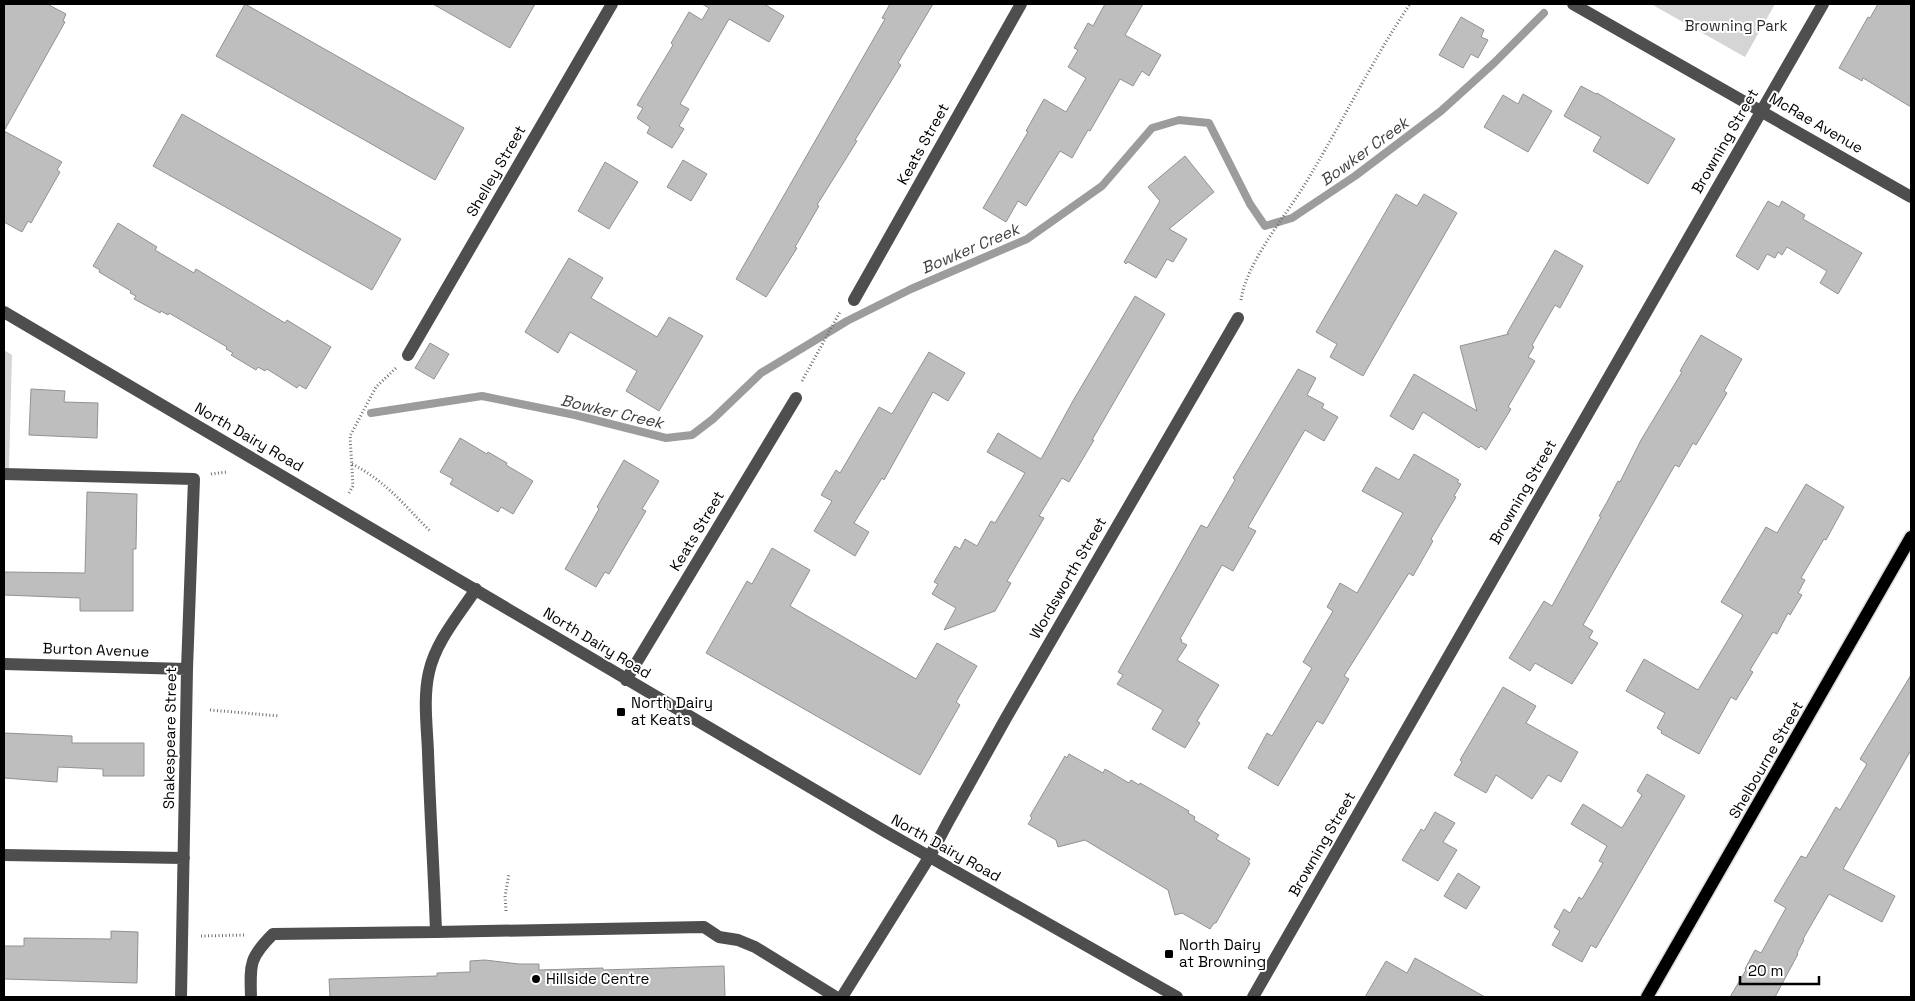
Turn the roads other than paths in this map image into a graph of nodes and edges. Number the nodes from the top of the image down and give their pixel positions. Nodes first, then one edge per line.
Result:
1 (612, 4) edge
2 (1021, 4) edge
3 (1573, 4) edge
4 (1823, 4) edge
5 (1761, 110) junction
6 (1911, 197) edge
7 (854, 300) dead end
8 (4, 312) edge
9 (1238, 318) road end
10 (408, 355) road end
11 (796, 398) dead end
12 (4, 474) edge
13 (1911, 537) edge
14 (476, 589) junction
15 (4, 664) edge
16 (187, 669) junction
17 (626, 680) junction
18 (4, 855) edge
19 (930, 856) junction
20 (184, 858) junction
21 (436, 932) junction
22 (181, 997) edge
23 (251, 997) edge
24 (836, 997) edge
25 (842, 997) edge
26 (1176, 997) edge
27 (1253, 997) edge
28 (1647, 997) edge

1 - 10 street, Shelley Street
2 - 7 street, Keats Street
3 - 5 street, McRae Avenue
4 - 5 street, Browning Street
5 - 6 street, McRae Avenue
5 - 27 street, Browning Street
8 - 14 street, North Dairy Road
9 - 19 street, Wordsworth Street
11 - 17 street, Keats Street
12 - 16 street, Shakespeare Street
13 - 28 main road, Shelbourne Street
14 - 17 street, North Dairy Road
14 - 21 street
15 - 16 street, Burton Avenue
16 - 20 street, Shakespeare Street
17 - 19 street, North Dairy Road
18 - 20 street
19 - 25 street, Wordsworth Street
19 - 26 street, North Dairy Road
20 - 22 street, Shakespeare Street
21 - 23 street
21 - 24 street

